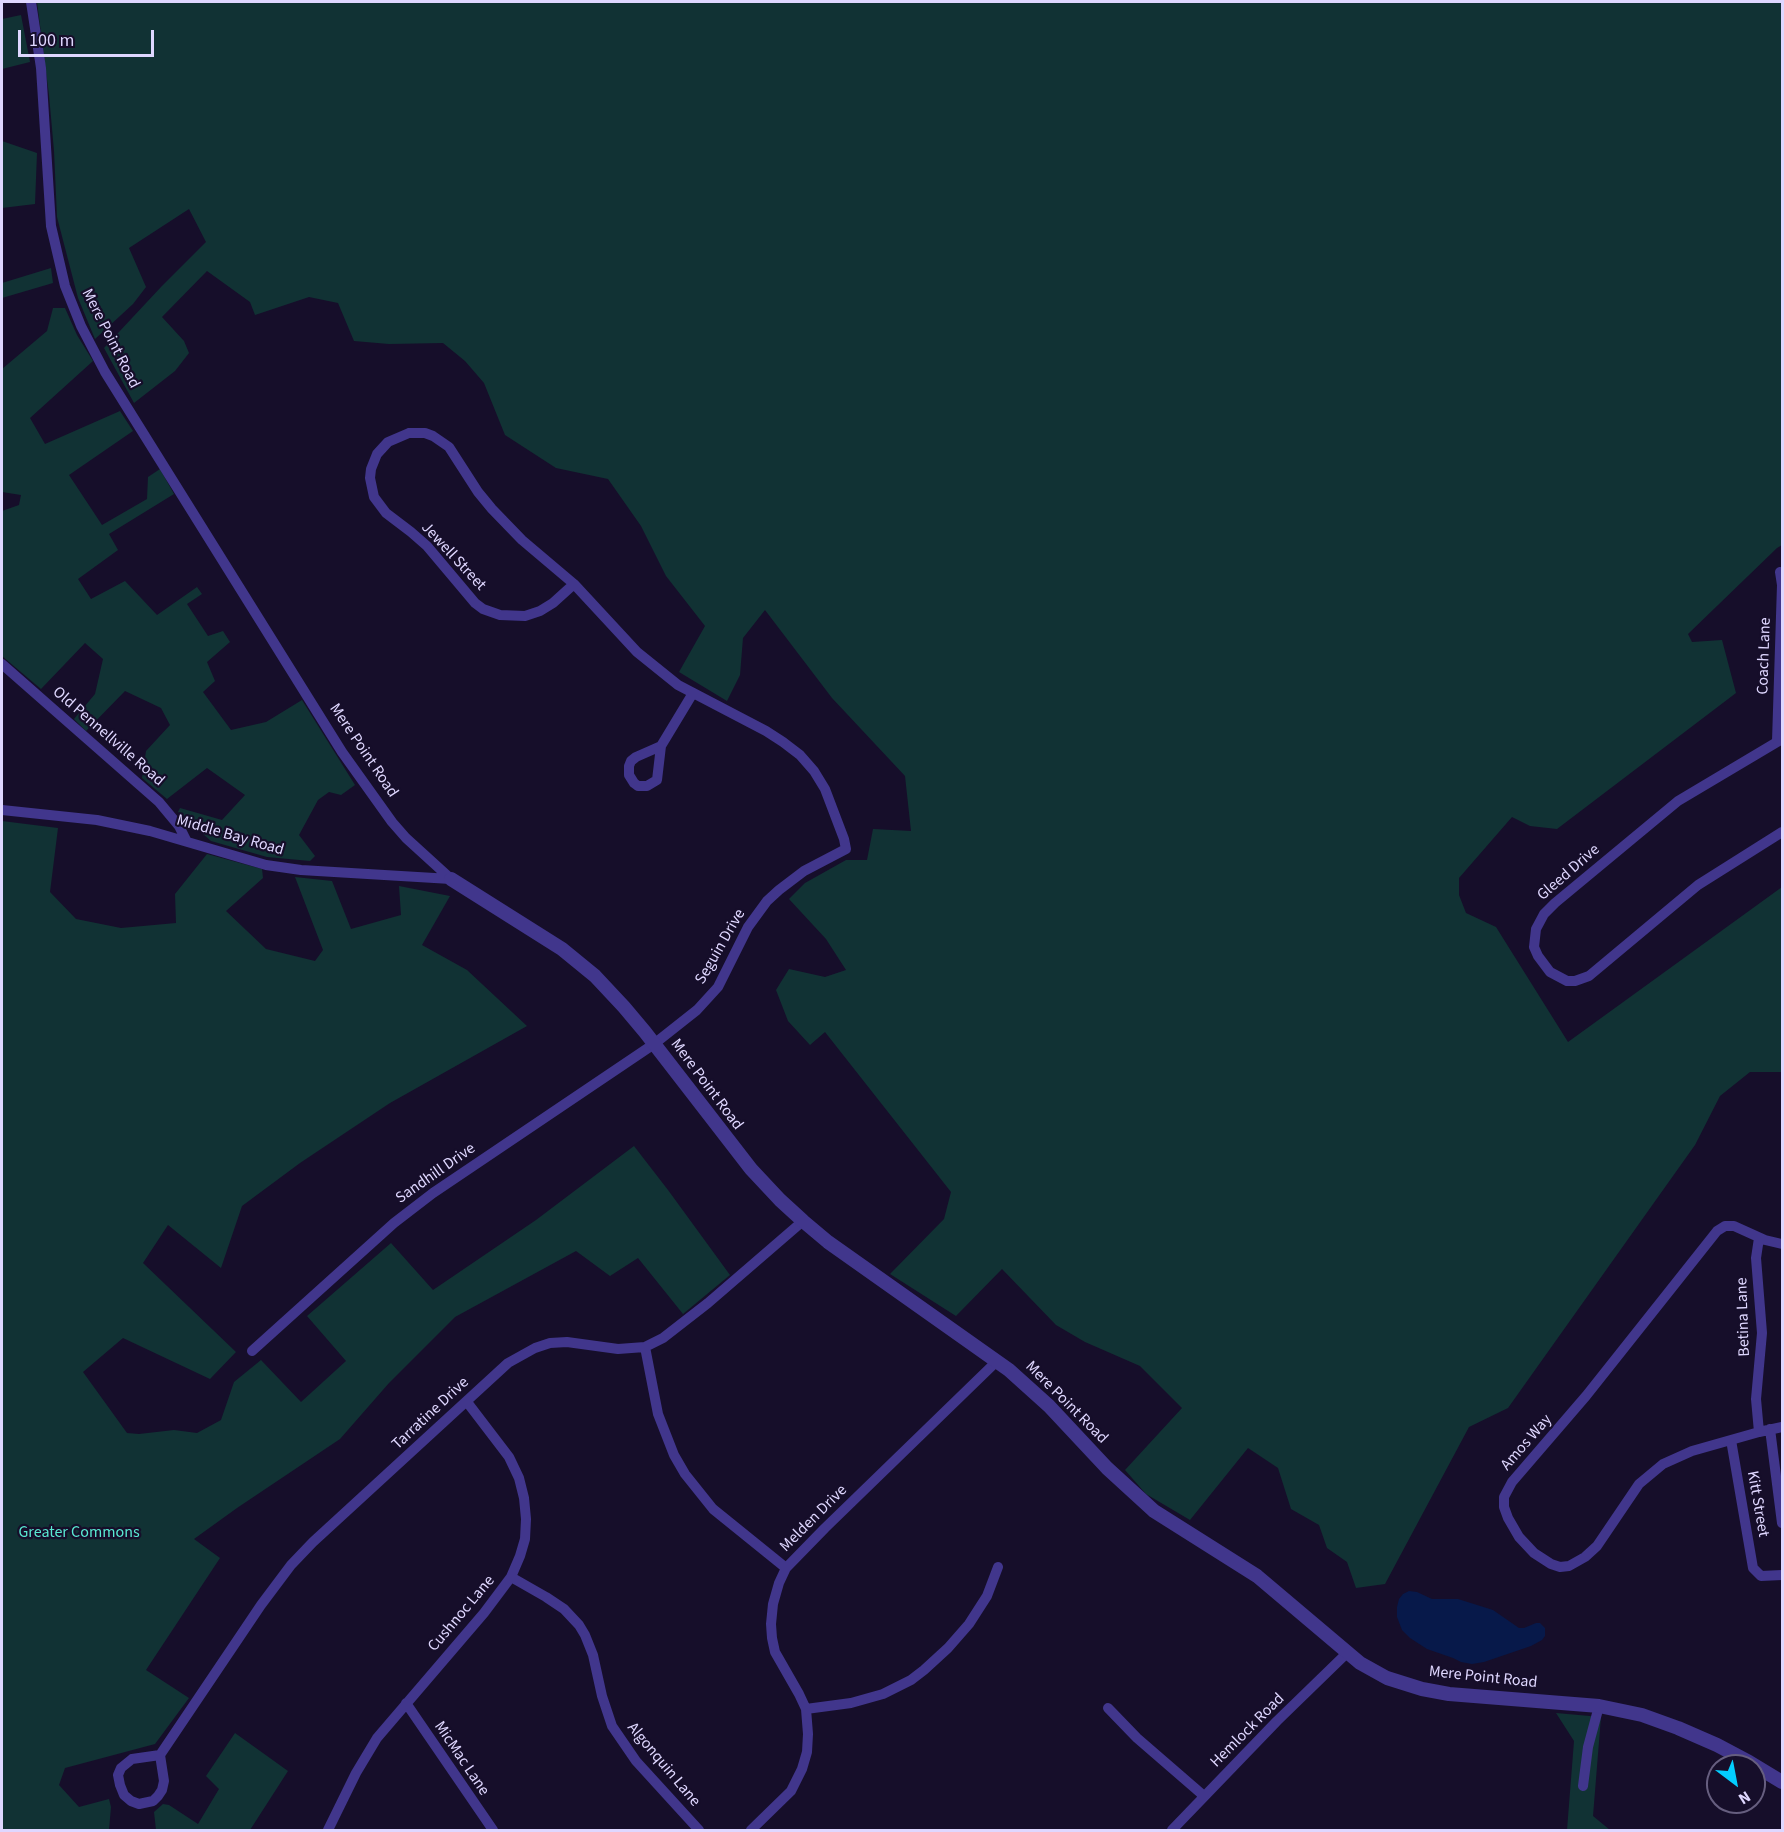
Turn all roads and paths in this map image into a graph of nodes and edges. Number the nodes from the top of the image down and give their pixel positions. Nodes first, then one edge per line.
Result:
1 (31, 2) edge
2 (1780, 572) dead end
3 (574, 584) junction
4 (2, 664) edge
5 (693, 693) junction
6 (1780, 740) edge
7 (661, 746) dead end
8 (2, 810) edge
9 (1782, 832) edge
10 (186, 840) junction
11 (846, 849) joint
12 (451, 879) junction
13 (654, 1044) junction
14 (803, 1221) junction
15 (1759, 1238) junction
16 (1782, 1244) edge
17 (645, 1347) junction
18 (252, 1351) dead end
19 (996, 1362) junction
20 (467, 1402) junction
21 (1782, 1427) edge
22 (1764, 1430) junction
23 (1731, 1440) junction
24 (1782, 1523) edge
25 (998, 1567) dead end
26 (786, 1568) junction
27 (1782, 1575) edge
28 (511, 1577) junction
29 (1347, 1653) junction
30 (406, 1703) junction
31 (1599, 1706) junction
32 (1108, 1708) dead end
33 (806, 1709) junction
34 (160, 1755) junction
35 (1782, 1782) edge
36 (1583, 1786) dead end
37 (1204, 1796) junction
38 (328, 1830) edge
39 (493, 1830) edge
40 (699, 1830) edge
41 (751, 1830) edge
42 (1172, 1830) edge

1 - 12 street, Mere Point Road
2 - 6 street, Coach Lane
3 - 3 street, Jewell Street
3 - 5 street, Jewell Street
4 - 10 street, Old Pennellville Road
5 - 7 street
5 - 11 street, Jewell Street
6 - 9 street, Gleed Drive
8 - 10 street, Middle Bay Road
10 - 12 street, Middle Bay Road
11 - 13 street, Seguin Drive
12 - 13 street, Mere Point Road
13 - 14 street, Mere Point Road
13 - 18 street, Sandhill Drive
14 - 17 street, Tarratine Drive
14 - 19 street, Mere Point Road
15 - 16 street, Amos Way
15 - 22 street, Betina Lane
15 - 23 street, Amos Way
17 - 20 street, Tarratine Drive
17 - 26 street
19 - 26 street, Melden Drive
19 - 29 street, Mere Point Road
20 - 28 street, Cushnoc Lane
20 - 34 street, Tarratine Drive
21 - 22 street, Amos Way
22 - 23 street, Amos Way
22 - 24 street, Betina Lane
23 - 27 street, Kitt Street
25 - 33 street
26 - 33 street, Melden Drive
28 - 30 street, Cushnoc Lane
28 - 40 street, Algonquin Lane
29 - 31 street, Mere Point Road
29 - 37 street, Hemlock Road
30 - 38 street, Cushnoc Lane
30 - 39 street, MicMac Lane
31 - 35 street, Mere Point Road
31 - 36 street
32 - 37 street
33 - 41 street, Melden Drive
34 - 34 street
37 - 42 street, Hemlock Road

